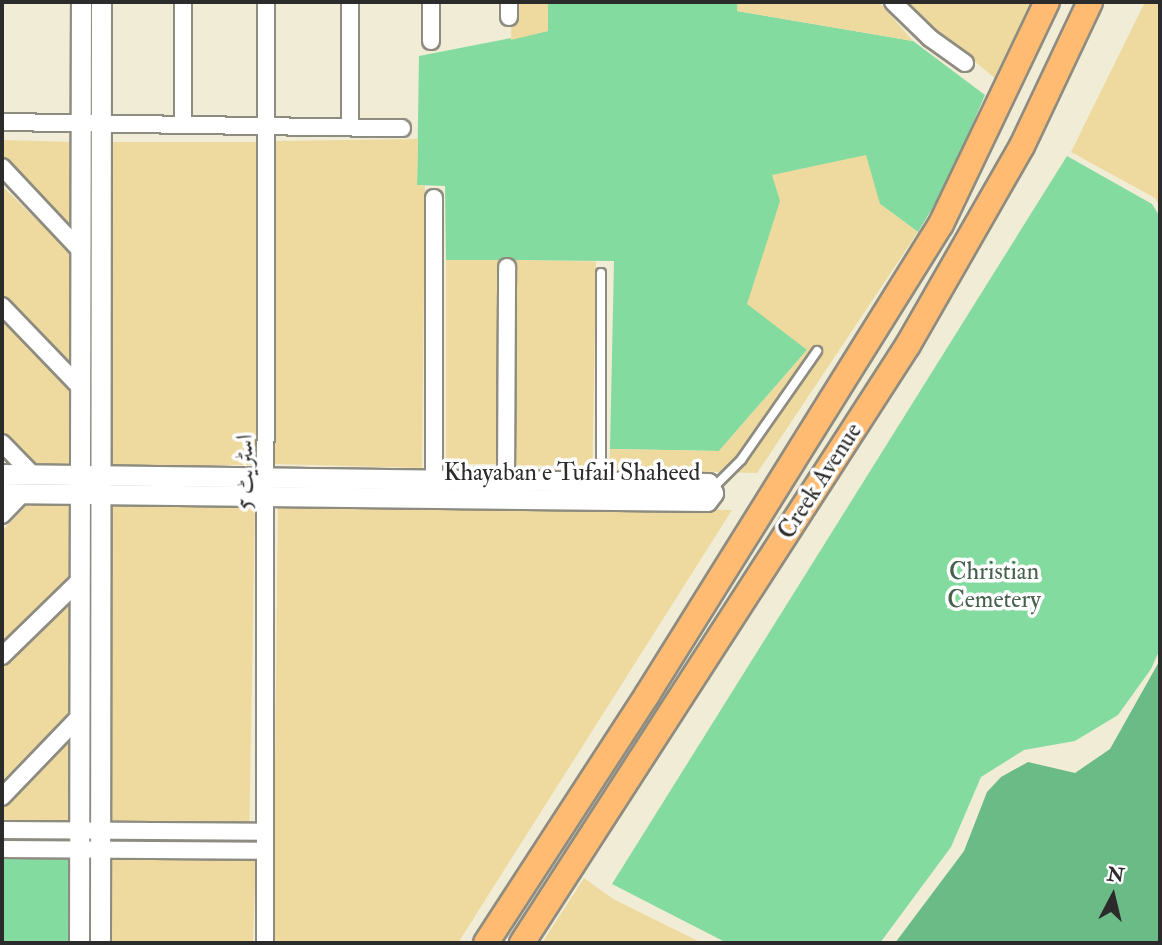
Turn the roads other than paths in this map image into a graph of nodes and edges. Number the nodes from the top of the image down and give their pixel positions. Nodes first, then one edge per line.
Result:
1 (81, 2) edge
2 (101, 2) edge
3 (183, 2) edge
4 (267, 2) edge
5 (350, 2) edge
6 (431, 2) edge
7 (893, 2) edge
8 (1047, 2) edge
9 (1090, 2) edge
10 (431, 41) dead end
11 (965, 63) dead end
12 (2, 122) edge
13 (90, 123) junction
14 (183, 125) junction
15 (267, 126) junction
16 (350, 127) junction
17 (402, 128) dead end
18 (2, 167) edge
19 (434, 198) dead end
20 (80, 250) junction
21 (507, 267) dead end
22 (601, 273) dead end
23 (2, 306) edge
24 (817, 351) dead end
25 (80, 387) junction
26 (2, 443) edge
27 (2, 474) edge
28 (32, 474) junction
29 (434, 477) junction
30 (506, 480) junction
31 (601, 480) junction
32 (91, 483) junction
33 (268, 485) junction
34 (712, 488) junction
35 (2, 493) edge
36 (23, 493) junction
37 (2, 514) edge
38 (81, 579) junction
39 (2, 656) edge
40 (80, 716) junction
41 (2, 797) edge
42 (2, 830) edge
43 (265, 832) junction
44 (80, 840) junction
45 (100, 840) junction
46 (2, 849) edge
47 (264, 851) junction
48 (79, 943) edge
49 (100, 943) edge
50 (265, 943) edge
51 (486, 943) edge
52 (522, 943) edge

1 - 13 street
2 - 13 street
3 - 14 street
4 - 15 street, اسٹریٹ 5
5 - 16 street
6 - 10 street
7 - 11 street
8 - 51 main road, Creek Avenue
9 - 52 main road, Creek Avenue
12 - 13 street
13 - 14 street
13 - 20 street
13 - 32 street
14 - 15 street
15 - 16 street
15 - 33 street, اسٹریٹ 5
16 - 17 street
18 - 20 street
19 - 29 street
20 - 25 street
21 - 30 street
22 - 31 lane
23 - 25 street
24 - 34 lane
25 - 32 street
26 - 28 street
27 - 28 street, Khayaban e Tufail Shaheed
28 - 32 street, Khayaban e Tufail Shaheed
29 - 30 street, Khayaban e Tufail Shaheed
29 - 33 street, Khayaban e Tufail Shaheed
30 - 31 street, Khayaban e Tufail Shaheed
31 - 34 street, Khayaban e Tufail Shaheed
32 - 33 street, Khayaban e Tufail Shaheed
32 - 36 street, Khayaban e Tufail Shaheed
32 - 38 street
32 - 45 street
33 - 34 street, Khayaban e Tufail Shaheed
33 - 43 street, اسٹریٹ 5
35 - 36 street, Khayaban e Tufail Shaheed
36 - 37 street
38 - 39 street
38 - 40 street
40 - 41 street
40 - 44 street
42 - 44 street
43 - 45 street
43 - 47 street, اسٹریٹ 5
44 - 45 street
44 - 46 street
44 - 48 street
45 - 47 street
45 - 49 street
47 - 50 street, اسٹریٹ 5

